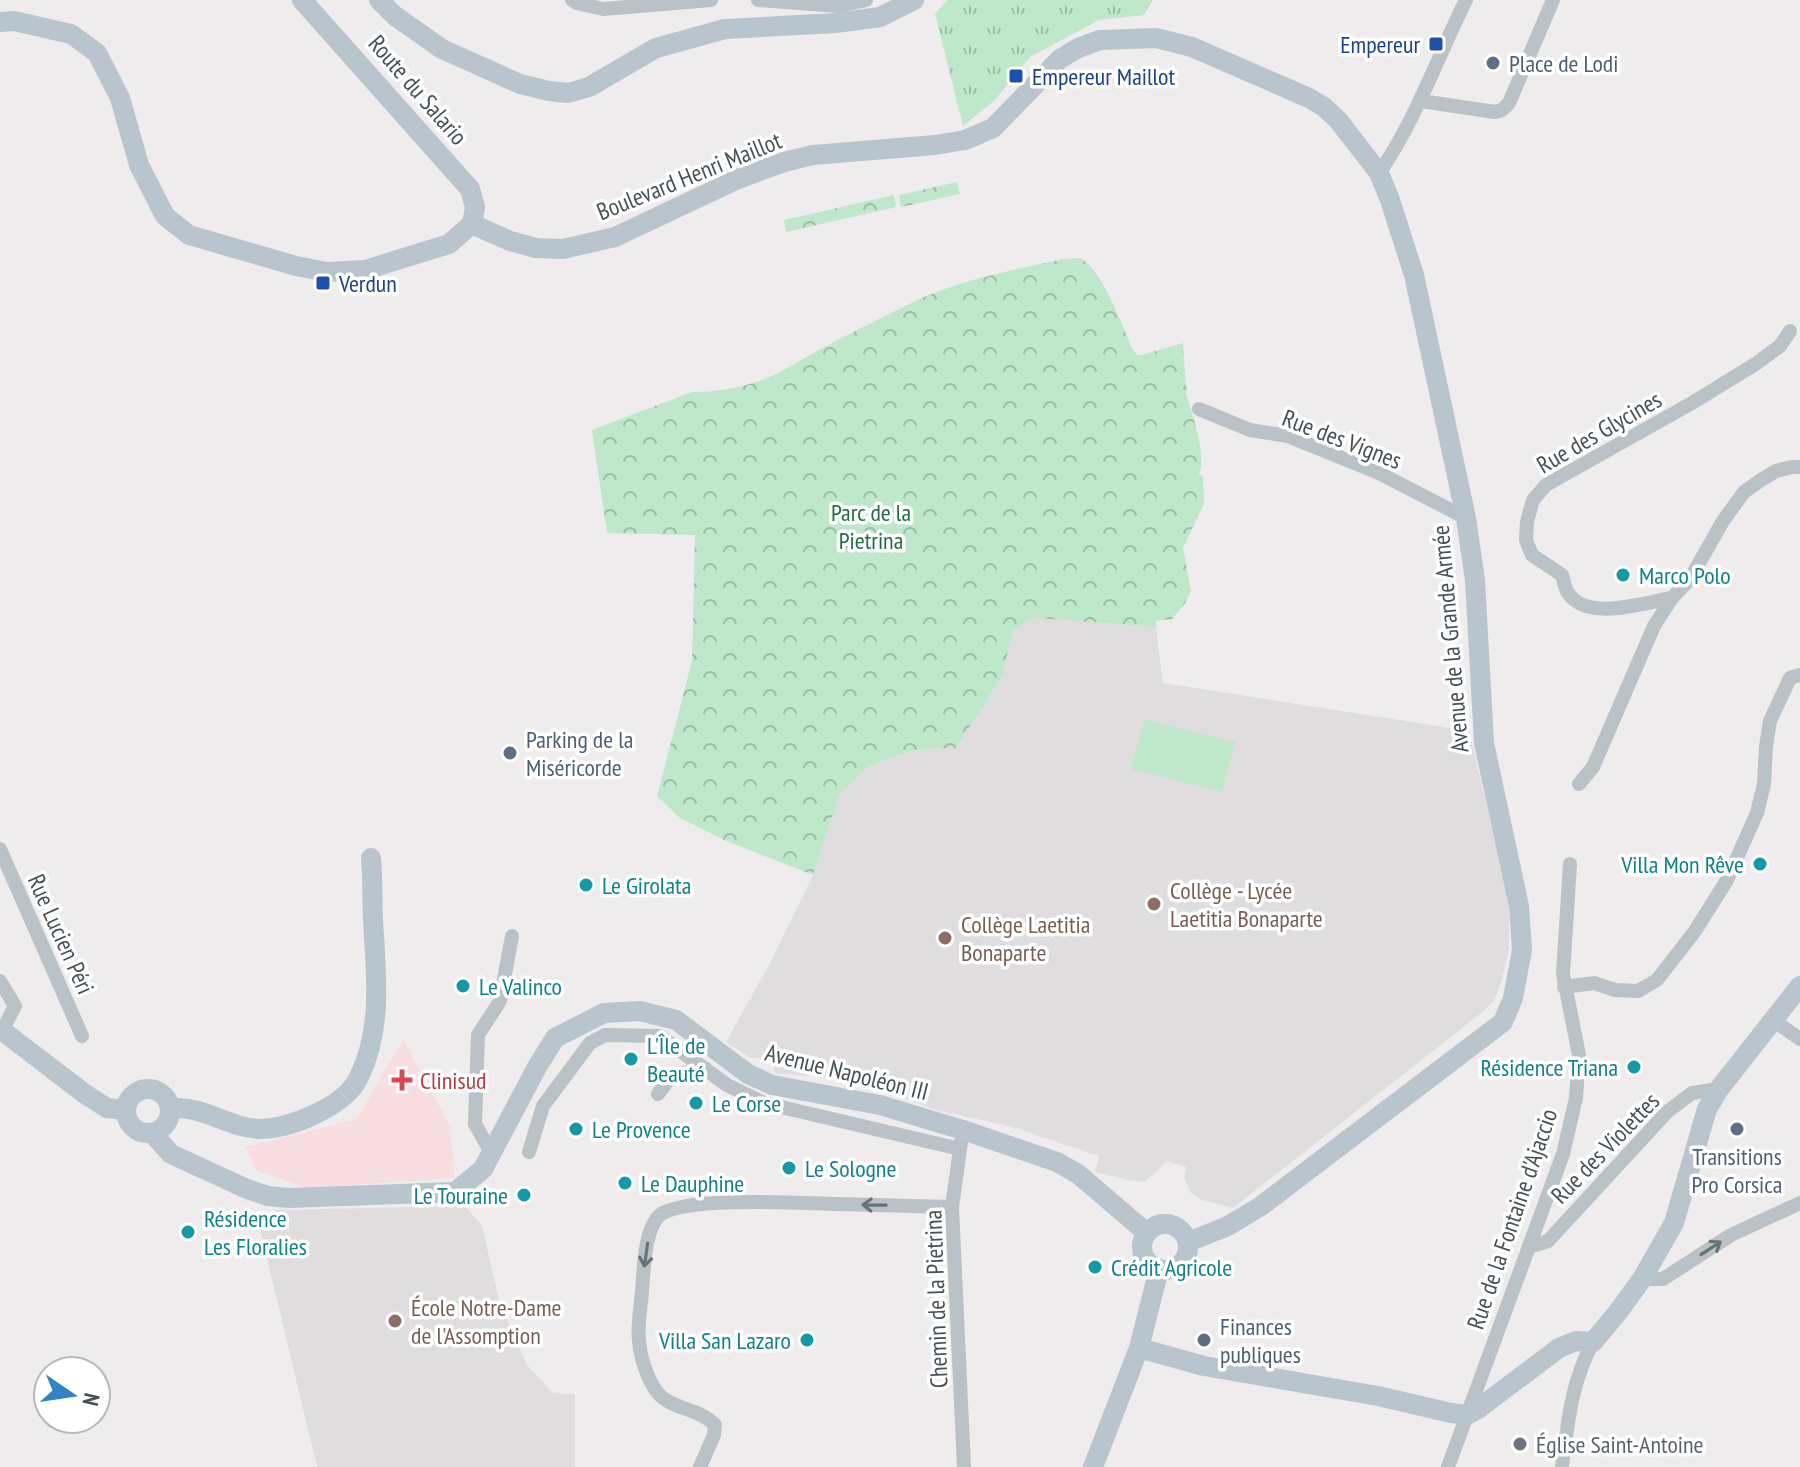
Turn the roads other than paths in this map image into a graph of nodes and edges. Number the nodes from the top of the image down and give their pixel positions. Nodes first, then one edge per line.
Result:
1 (302, 0) edge
2 (379, 0) edge
3 (572, 0) edge
4 (711, 0) edge
5 (758, 0) edge
6 (866, 0) edge
7 (914, 0) edge
8 (1466, 0) edge
9 (1551, 1) edge
10 (0, 22) edge
11 (1122, 38) joint
12 (1421, 101) junction
13 (1379, 173) junction
14 (472, 224) junction
15 (1790, 331) dead end
16 (1199, 409) dead end
17 (1800, 467) edge
18 (1466, 518) junction
19 (1672, 598) junction
20 (1800, 675) edge
21 (1579, 784) dead end
22 (0, 849) edge
23 (371, 858) dead end
24 (1570, 864) dead end
25 (512, 936) dead end
26 (0, 981) edge
27 (1800, 986) edge
28 (1564, 987) junction
29 (1773, 1020) junction
30 (1, 1030) edge
31 (82, 1036) dead end
32 (1800, 1039) edge
33 (706, 1069) junction
34 (1719, 1089) junction
35 (658, 1094) dead end
36 (170, 1109) junction
37 (125, 1110) junction
38 (152, 1133) junction
39 (954, 1137) junction
40 (491, 1152) junction
41 (529, 1152) dead end
42 (1800, 1203) edge
43 (952, 1207) junction
44 (1147, 1233) junction
45 (1188, 1242) junction
46 (1529, 1247) junction
47 (1159, 1269) junction
48 (1642, 1279) junction
49 (1593, 1342) junction
50 (1139, 1348) junction
51 (1467, 1415) junction
52 (700, 1467) edge
53 (964, 1467) edge
54 (1093, 1467) edge
55 (1448, 1467) edge
56 (1562, 1467) edge

1 - 14 main road, Route du Salario
2 - 7 main road, Route du Salario
3 - 4 street
5 - 6 street
8 - 12 street
9 - 12 street
10 - 14 main road
11 - 13 main road, Avenue de la Grande Armée
11 - 14 main road, Boulevard Henri Maillot
12 - 13 street
13 - 18 main road, Avenue de la Grande Armée
15 - 19 street, Rue des Glycines
16 - 18 street, Rue des Vignes
17 - 19 street
18 - 45 main road, Avenue de la Grande Armée
19 - 21 street
20 - 28 street
22 - 31 street, Rue Lucien Péri
23 - 36 main road
24 - 28 street, Rue de la Fontaine d'Ajaccio
25 - 40 street
26 - 30 street
27 - 29 main road
28 - 46 street, Rue de la Fontaine d'Ajaccio
29 - 32 street
29 - 34 main road
30 - 37 main road
33 - 35 street
33 - 39 street
33 - 41 street
34 - 46 street, Rue des Violettes
34 - 48 main road
36 - 37 main road
36 - 38 main road
37 - 38 main road
38 - 40 main road, Avenue Napoléon III
39 - 40 main road, Avenue Napoléon III
39 - 43 street, Chemin de la Pietrina
39 - 44 main road, Avenue Napoléon III
48 -> 42 street
43 -> 52 street
43 - 53 street, Chemin de la Pietrina
44 - 45 main road
44 - 47 main road
45 - 47 main road
46 - 51 street, Rue de la Fontaine d'Ajaccio
47 - 50 main road
48 - 49 main road
49 - 51 main road
49 - 56 street
50 - 51 main road
50 - 54 main road
51 - 55 street, Rue de la Fontaine d'Ajaccio

